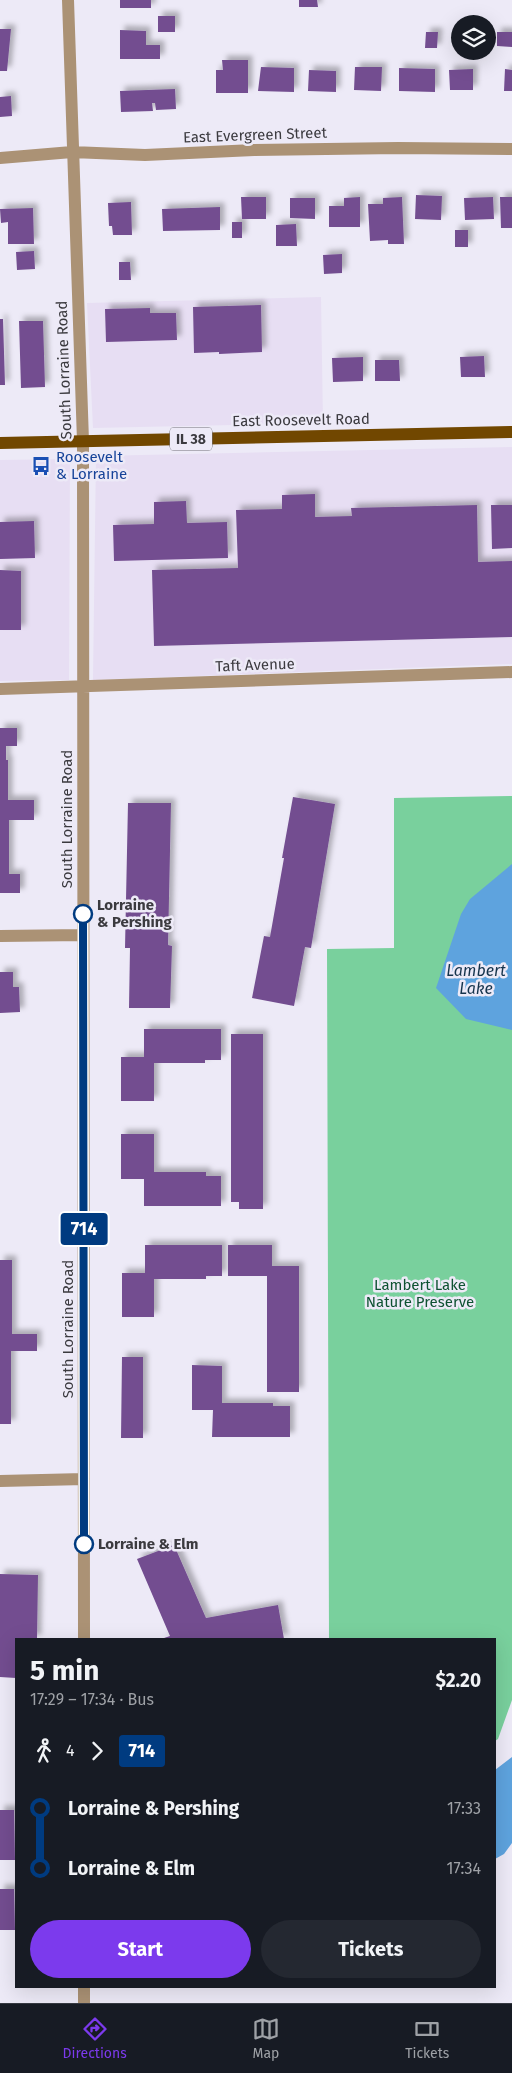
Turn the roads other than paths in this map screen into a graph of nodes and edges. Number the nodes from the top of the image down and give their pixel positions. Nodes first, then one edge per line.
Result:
1 (68, 0) edge
2 (512, 149) edge
3 (72, 152) junction
4 (0, 158) edge
5 (512, 432) edge
6 (83, 441) junction
7 (0, 443) edge
8 (512, 672) edge
9 (84, 686) junction
10 (0, 689) edge
11 (83, 934) junction
12 (0, 936) edge
13 (84, 1479) junction
14 (0, 1481) edge
15 (84, 1638) edge
16 (84, 1988) edge
17 (84, 2003) edge

1 - 3 street, South Lorraine Road
2 - 3 street, East Evergreen Street
3 - 4 street, East Evergreen Street
3 - 6 street, South Lorraine Road
5 - 6 main road, East Roosevelt Road / IL 38
6 - 7 main road, East Roosevelt Road / IL 38
6 - 9 street, South Lorraine Road
8 - 9 street, Taft Avenue
9 - 10 street, Taft Avenue
9 - 11 street, South Lorraine Road
11 - 12 street
11 - 13 street, South Lorraine Road
13 - 14 street
13 - 15 street, South Lorraine Road
16 - 17 street

